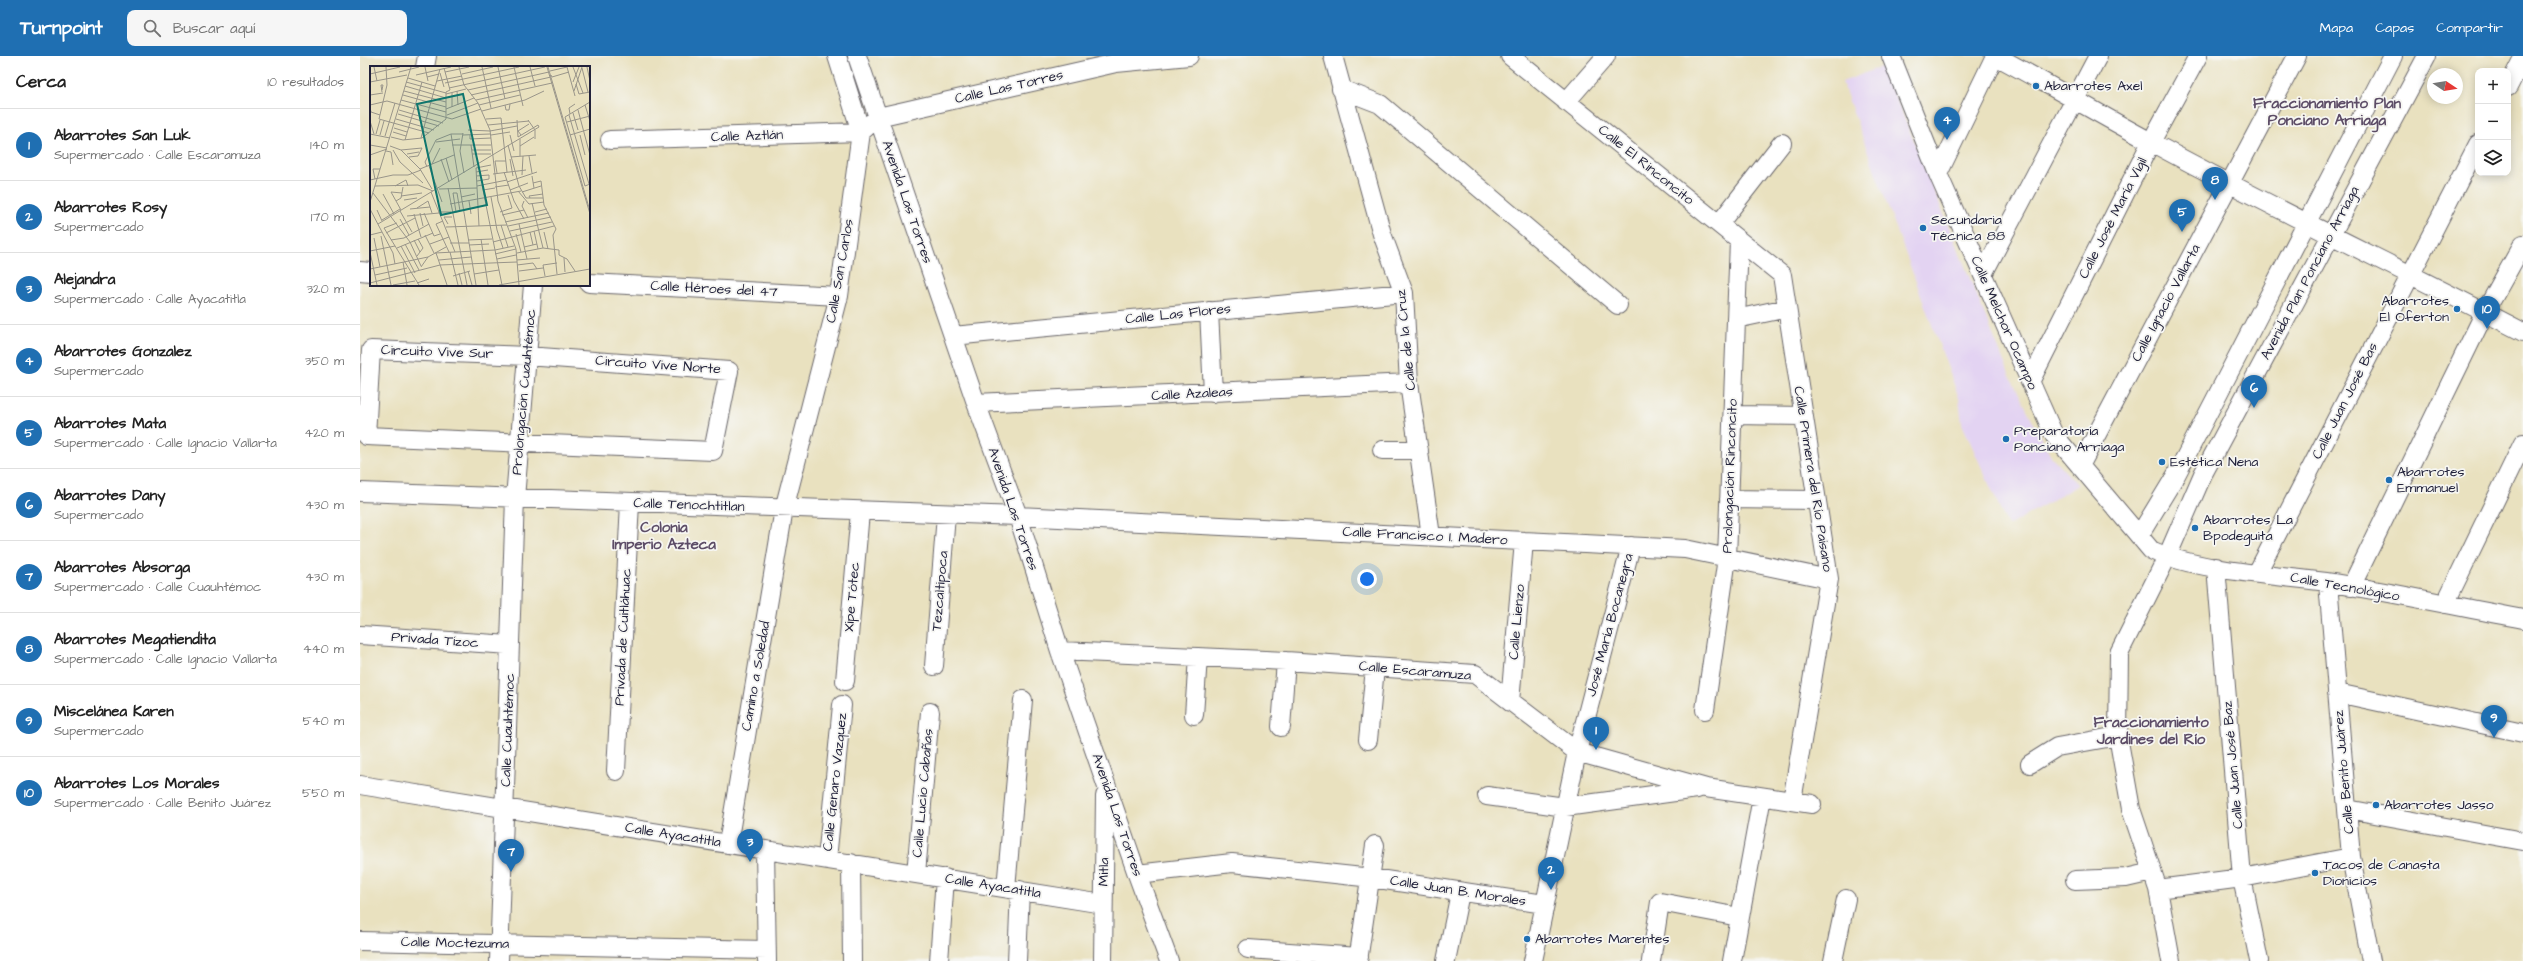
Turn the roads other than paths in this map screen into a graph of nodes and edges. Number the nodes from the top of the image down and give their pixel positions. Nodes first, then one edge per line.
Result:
1 (427, 56) edge
2 (837, 56) edge
3 (857, 56) edge
4 (1189, 56) edge
5 (1333, 56) edge
6 (1510, 56) edge
7 (1606, 56) edge
8 (1891, 56) edge
9 (1996, 56) edge
10 (2098, 56) edge
11 (2198, 56) edge
12 (2297, 56) edge
13 (2393, 56) edge
14 (2427, 56) edge
15 (2523, 58) edge
16 (425, 66) edge
17 (2511, 81) edge
18 (1341, 88) junction
19 (2075, 99) junction
20 (1566, 102) junction
21 (878, 118) junction
22 (861, 132) junction
23 (610, 140) dead end
24 (2151, 142) junction
25 (1782, 143) dead end
26 (2475, 150) edge
27 (1938, 174) junction
28 (2229, 183) junction
29 (2306, 223) junction
30 (1719, 224) junction
31 (2331, 236) junction
32 (1739, 241) junction
33 (2523, 244) edge
34 (360, 271) edge
35 (370, 272) edge
36 (2410, 273) junction
37 (1983, 274) junction
38 (1782, 275) joint
39 (590, 283) edge
40 (533, 286) edge
41 (1404, 293) junction
42 (839, 296) junction
43 (1618, 305) dead end
44 (1787, 308) junction
45 (1209, 311) junction
46 (2486, 312) junction
47 (1736, 318) junction
48 (2523, 332) edge
49 (953, 336) junction
50 (527, 356) junction
51 (2030, 382) junction
52 (1409, 383) junction
53 (1213, 393) junction
54 (976, 403) junction
55 (1732, 415) junction
56 (1803, 416) junction
57 (2523, 443) edge
58 (519, 444) junction
59 (1382, 450) dead end
60 (1419, 450) junction
61 (2080, 466) junction
62 (2203, 474) junction
63 (2176, 475) junction
64 (360, 492) edge
65 (515, 498) junction
66 (1729, 499) junction
67 (1816, 500) junction
68 (630, 503) junction
69 (784, 509) junction
70 (860, 512) junction
71 (946, 516) junction
72 (1018, 516) junction
73 (1431, 536) junction
74 (2139, 536) junction
75 (1524, 541) junction
76 (1631, 546) junction
77 (2167, 557) junction
78 (1727, 558) junction
79 (2216, 567) junction
80 (2257, 573) junction
81 (1829, 579) junction
82 (2328, 582) junction
83 (2351, 587) junction
84 (2445, 604) junction
85 (2523, 619) edge
86 (360, 635) edge
87 (510, 645) junction
88 (1060, 651) junction
89 (1198, 657) junction
90 (1286, 661) junction
91 (934, 666) dead end
92 (1375, 668) junction
93 (845, 681) dead end
94 (2337, 693) junction
95 (1023, 700) dead end
96 (1510, 702) junction
97 (842, 705) dead end
98 (1706, 710) dead end
99 (930, 712) dead end
100 (1194, 715) dead end
101 (1280, 727) dead end
102 (2523, 733) edge
103 (2118, 736) junction
104 (1368, 740) dead end
105 (1577, 752) junction
106 (2030, 764) dead end
107 (616, 771) dead end
108 (1106, 783) junction
109 (360, 785) edge
110 (1706, 788) junction
111 (1487, 796) dead end
112 (1762, 797) junction
113 (1792, 801) junction
114 (1812, 804) dead end
115 (1565, 807) junction
116 (505, 808) junction
117 (2347, 809) junction
118 (2523, 841) edge
119 (728, 844) junction
120 (1375, 845) dead end
121 (765, 850) junction
122 (2351, 856) junction
123 (827, 860) junction
124 (851, 863) junction
125 (2152, 872) junction
126 (916, 874) junction
127 (1137, 874) junction
128 (945, 878) junction
129 (1372, 878) junction
130 (2242, 878) junction
131 (2075, 880) dead end
132 (1013, 889) junction
133 (2158, 889) junction
134 (1460, 893) junction
135 (1846, 899) dead end
136 (1104, 904) junction
137 (1544, 904) junction
138 (1739, 917) junction
139 (360, 941) edge
140 (1248, 949) dead end
141 (499, 952) edge
142 (670, 954) edge
143 (766, 955) edge
144 (1359, 959) edge
145 (852, 961) edge
146 (939, 961) edge
147 (1017, 961) edge
148 (1102, 961) edge
149 (1169, 961) edge
150 (1446, 961) edge
151 (1533, 961) edge
152 (1651, 961) edge
153 (1732, 961) edge
154 (1833, 961) edge
155 (2171, 961) edge
156 (2259, 961) edge
157 (2371, 961) edge

1 - 16 street
2 - 22 street, Calle San Carlos
3 - 21 street, Avenida Las Torres
4 - 21 street, Calle Las Torres
5 - 18 street, Calle de la Cruz
6 - 20 street, Calle El Rinconcito
7 - 20 street
8 - 27 street, Calle Melchor Ocampo
9 - 19 street
9 - 27 street
10 - 19 street
11 - 24 street, Calle José María Vigil
12 - 28 street, Calle Ignacio Vallarta
13 - 29 street, Avenida Plan Ponciano Arriaga
14 - 31 street, Avenida Plan Ponciano Arriaga
15 - 17 street
18 - 41 street, Calle de la Cruz
18 - 43 street
19 - 24 street
19 - 37 street
20 - 30 street, Calle El Rinconcito
21 - 22 street
21 - 49 street, Avenida Las Torres
22 - 23 street, Calle Aztlán
22 - 42 street, Calle San Carlos
24 - 28 street
24 - 51 street, Calle José María Vigil
25 - 30 street
26 - 36 street, Calle Juan José Bas
27 - 37 street, Calle Melchor Ocampo
28 - 29 street
28 - 61 street, Calle Ignacio Vallarta
29 - 31 street
29 - 63 street, Avenida Plan Ponciano Arriaga
30 - 32 street, Calle El Rinconcito
31 - 36 street
31 - 62 street, Avenida Plan Ponciano Arriaga
32 - 38 street, Calle El Rinconcito
32 - 47 street, Prolongación Rinconcito
33 - 46 street
34 - 35 street
36 - 46 street
36 - 80 street, Calle Juan José Bas
37 - 51 street, Calle Melchor Ocampo
38 - 44 street, Calle Primera del Río Paisano
39 - 42 street, Calle Héroes del 47
40 - 50 street, Prolongación Cuauhtémoc
41 - 45 street, Calle Las Flores
41 - 52 street, Calle de la Cruz
42 - 69 street, Calle San Carlos
44 - 47 street
44 - 56 street, Calle Primera del Río Paisano
45 - 49 street, Calle Las Flores
45 - 53 street
46 - 48 street
46 - 83 street
47 - 55 street, Prolongación Rinconcito
49 - 54 street, Avenida Las Torres
50 - 58 street, Prolongación Cuauhtémoc
50 - 58 street, Circuito Vive Sur
50 - 58 street, Circuito Vive Norte
51 - 61 street, Calle Melchor Ocampo
52 - 53 street, Calle Azaleas
52 - 60 street, Calle de la Cruz
53 - 54 street, Calle Azaleas
54 - 72 street, Avenida Las Torres
55 - 56 street
55 - 66 street, Prolongación Rinconcito
56 - 67 street, Calle Primera del Río Paisano
57 - 84 street
58 - 65 street, Prolongación Cuauhtémoc
59 - 60 street
60 - 73 street, Calle de la Cruz
61 - 74 street, Calle Melchor Ocampo
62 - 63 street
62 - 77 street, Avenida Plan Ponciano Arriaga
63 - 74 street, Avenida Plan Ponciano Arriaga
64 - 65 street, Calle Tenochtitlan
65 - 68 street, Calle Tenochtitlan
65 - 87 street, Calle Cuauhtémoc
66 - 67 street
66 - 78 street, Prolongación Rinconcito
67 - 81 street, Calle Primera del Río Paisano
68 - 69 street, Calle Tenochtitlan
68 - 107 street, Privada de Cuitláhuac
69 - 70 street, Calle Tenochtitlan
69 - 119 street, Camino a Soledad
70 - 71 street, Calle Tenochtitlan
70 - 93 street, Xipe Tótec
71 - 72 street, Calle Tenochtitlan
71 - 91 street, Tezcaltipoca
72 - 73 street, Calle Francisco I. Madero
72 - 88 street, Avenida Las Torres
73 - 75 street, Calle Francisco I. Madero
74 - 77 street, Calle Melchor Ocampo
75 - 76 street, Calle Francisco I. Madero
75 - 96 street, Calle Lienzo
76 - 78 street, Calle Francisco I. Madero
76 - 105 street, José María Bocanegra
77 - 79 street, Calle Tecnológico
77 - 103 street, Avenida Plan Ponciano Arriaga
78 - 81 street, Calle Francisco I. Madero
78 - 98 street, Prolongación Rinconcito
79 - 80 street, Calle Tecnológico
79 - 130 street, Calle Juan José Baz
80 - 82 street, Calle Tecnológico
81 - 113 street, Calle Primera del Río Paisano
82 - 83 street, Calle Tecnológico
82 - 94 street, Calle Benito Juárez
83 - 84 street, Calle Tecnológico
84 - 85 street, Calle Tecnológico
86 - 87 street, Privada Tízoc
87 - 116 street, Calle Cuauhtémoc
88 - 89 street, Calle Escaramuza
88 - 108 street, Avenida Las Torres
89 - 90 street, Calle Escaramuza
89 - 100 street
90 - 92 street, Calle Escaramuza
90 - 101 street
92 - 96 street, Calle Escaramuza
92 - 104 street
94 - 102 street
94 - 117 street, Calle Benito Juárez
95 - 132 street
96 - 105 street, Calle Escaramuza
97 - 123 street, Calle Genaro Vazquez
99 - 126 street, Calle Lucio Cabañas
103 - 106 street
103 - 125 street, Avenida Plan Ponciano Arriaga
105 - 110 street, Calle Escaramuza
105 - 115 street, José María Bocanegra
108 - 127 street, Avenida Las Torres
108 - 136 street, Mitla
109 - 116 street, Calle Ayacatitla
110 - 112 street, Calle Escaramuza
110 - 115 street
111 - 115 street
112 - 113 street, Calle Escaramuza
112 - 138 street
113 - 114 street, Calle Escaramuza
115 - 137 street, José María Bocanegra
116 - 119 street, Calle Ayacatitla
116 - 141 street, Calle Cuauhtémoc
117 - 118 street
117 - 122 street, Calle Benito Juárez
119 - 121 street, Calle Ayacatitla
120 - 129 street
121 - 123 street, Calle Ayacatitla
121 - 143 street
122 - 130 street
122 - 157 street, Calle Benito Juárez
123 - 124 street, Calle Ayacatitla
124 - 126 street, Calle Ayacatitla
124 - 145 street
125 - 131 street
125 - 133 street, Avenida Plan Ponciano Arriaga
126 - 128 street, Calle Ayacatitla
127 - 129 street, Calle Juan B. Morales
127 - 149 street, Avenida Las Torres
128 - 132 street, Calle Ayacatitla
128 - 146 street
129 - 134 street, Calle Juan B. Morales
129 - 144 street
130 - 133 street
130 - 156 street, Calle Juan José Baz
132 - 136 street, Calle Ayacatitla
132 - 147 street
133 - 155 street, Avenida Plan Ponciano Arriaga
134 - 137 street, Calle Juan B. Morales
134 - 150 street
135 - 154 street
136 - 148 street, Mitla
137 - 151 street, José María Bocanegra
138 - 152 street
138 - 153 street
139 - 141 street, Calle Moctezuma
140 - 144 street
141 - 142 street, Calle Moctezuma
142 - 143 street, Calle Moctezuma

